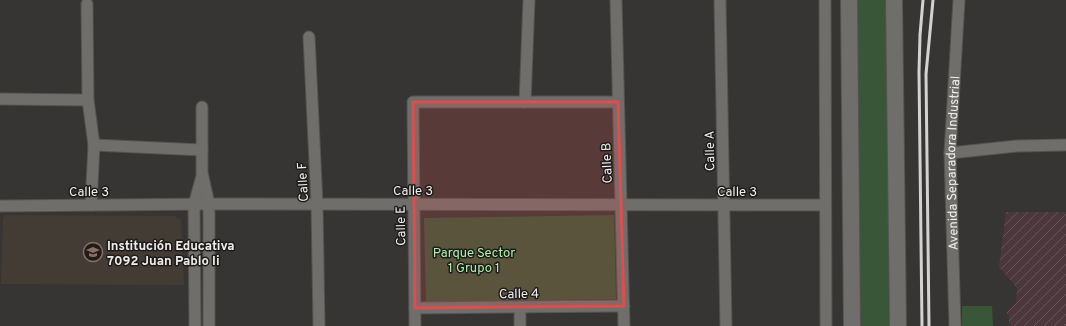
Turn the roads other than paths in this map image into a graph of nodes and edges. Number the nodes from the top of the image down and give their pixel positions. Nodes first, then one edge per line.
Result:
1 (529, 0) edge
2 (616, 0) edge
3 (720, 0) edge
4 (825, 0) edge
5 (848, 0) edge
6 (894, 0) edge
7 (959, 0) edge
8 (87, 4) dead end
9 (309, 37) dead end
10 (0, 99) edge
11 (88, 100) junction
12 (525, 102) junction
13 (618, 102) junction
14 (202, 107) dead end
15 (94, 145) junction
16 (1066, 145) edge
17 (202, 150) junction
18 (950, 153) junction
19 (202, 173) junction
20 (209, 204) junction
21 (317, 204) junction
22 (414, 204) junction
23 (621, 204) junction
24 (91, 205) junction
25 (194, 205) junction
26 (724, 205) junction
27 (825, 205) junction
28 (0, 206) edge
29 (624, 306) junction
30 (520, 307) junction
31 (415, 308) junction
32 (196, 326) edge
33 (209, 326) edge
34 (319, 326) edge
35 (415, 326) edge
36 (520, 326) edge
37 (624, 326) edge
38 (726, 326) edge
39 (826, 326) edge
40 (852, 326) edge
41 (898, 326) edge
42 (955, 326) edge

1 - 12 street
2 - 13 street, Calle B
3 - 26 street, Calle A
4 - 27 street
5 - 40 main road
6 - 41 main road
7 - 18 street, Avenida Separadora Industrial
8 - 11 street
9 - 21 street, Calle F
10 - 11 street
11 - 15 street
12 - 13 street
12 - 22 street, Calle E
13 - 23 street, Calle B
14 - 17 street
15 - 17 street
15 - 24 street
16 - 18 street
17 - 19 street
18 - 42 street, Avenida Separadora Industrial
19 - 20 street
19 - 25 street
20 - 21 street, Calle 3
20 - 25 street, Calle 3
20 - 33 street
21 - 22 street, Calle 3
21 - 34 street, Calle F
22 - 23 street, Calle 3
22 - 31 street, Calle E
23 - 26 street, Calle 3
23 - 29 street, Calle B
24 - 25 street, Calle 3
24 - 28 street, Calle 3
25 - 32 street
26 - 27 street, Calle 3
26 - 38 street, Calle A
27 - 39 street
29 - 30 street, Calle 4
29 - 37 street, Calle B
30 - 31 street, Calle 4
30 - 36 street
31 - 35 street, Calle E

